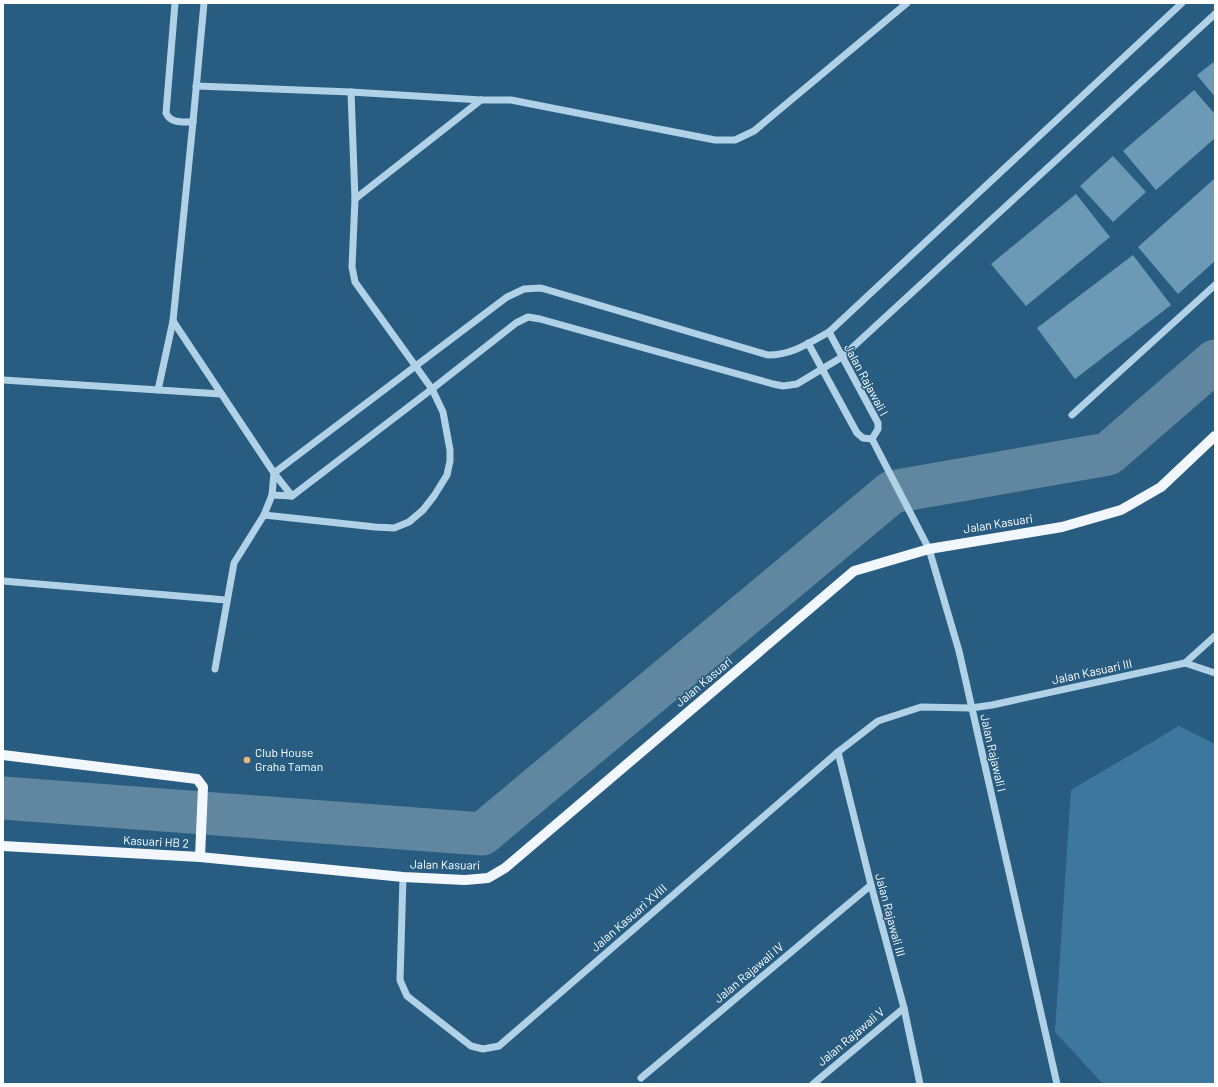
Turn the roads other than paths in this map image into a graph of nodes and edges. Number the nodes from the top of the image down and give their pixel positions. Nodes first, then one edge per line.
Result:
1 (175, 3) edge
2 (204, 3) edge
3 (907, 3) edge
4 (1182, 3) edge
5 (1215, 14) edge
6 (196, 86) junction
7 (351, 92) junction
8 (481, 100) junction
9 (193, 122) junction
10 (355, 199) junction
11 (1215, 285) edge
12 (173, 321) junction
13 (829, 332) junction
14 (808, 343) junction
15 (842, 357) junction
16 (415, 367) junction
17 (822, 368) junction
18 (3, 380) edge
19 (432, 389) junction
20 (158, 390) junction
21 (221, 394) junction
22 (1072, 415) dead end
23 (1215, 436) edge
24 (873, 442) junction
25 (274, 473) junction
26 (272, 495) junction
27 (292, 496) junction
28 (264, 515) junction
29 (929, 549) junction
30 (3, 581) edge
31 (226, 600) junction
32 (1215, 636) edge
33 (1186, 663) junction
34 (215, 669) dead end
35 (1215, 673) edge
36 (971, 708) junction
37 (838, 752) junction
38 (3, 755) edge
39 (3, 846) edge
40 (200, 857) junction
41 (403, 877) junction
42 (871, 885) junction
43 (904, 1008) junction
44 (641, 1078) dead end
45 (813, 1084) edge
46 (920, 1084) edge
47 (1058, 1084) edge

1 - 9 street
2 - 6 street
3 - 8 street
4 - 13 street
5 - 15 street
6 - 7 street
6 - 9 street
7 - 8 street
7 - 10 street
8 - 10 street
9 - 12 street
10 - 16 street
11 - 22 street
12 - 20 street
12 - 21 street
13 - 14 street
13 - 15 street, Jalan Rajawali I
14 - 16 street
14 - 17 street
15 - 17 street
15 - 24 street, Jalan Rajawali I
16 - 19 street
16 - 25 street
17 - 19 street
17 - 24 street
18 - 20 street
19 - 27 street
19 - 28 street
20 - 21 street
21 - 25 street
23 - 29 main road, Jalan Kasuari
24 - 29 street, Jalan Rajawali I
25 - 26 street
25 - 27 street
26 - 27 street
26 - 28 street
28 - 31 street
29 - 36 street, Jalan Rajawali I
29 - 41 main road, Jalan Kasuari
30 - 31 street
31 - 34 street
32 - 33 street
33 - 35 street
33 - 36 street, Jalan Kasuari III
36 - 37 street, Jalan Kasuari XVIII
36 - 47 street, Jalan Rajawali I
37 - 41 street, Jalan Kasuari XVIII
37 - 42 street, Jalan Rajawali III
38 - 40 main road, Kasuari HB 2
39 - 40 main road, Kasuari HB 2
40 - 41 main road, Jalan Kasuari
42 - 43 street, Jalan Rajawali III
42 - 44 street, Jalan Rajawali IV
43 - 45 street, Jalan Rajawali V
43 - 46 street, Jalan Rajawali III

